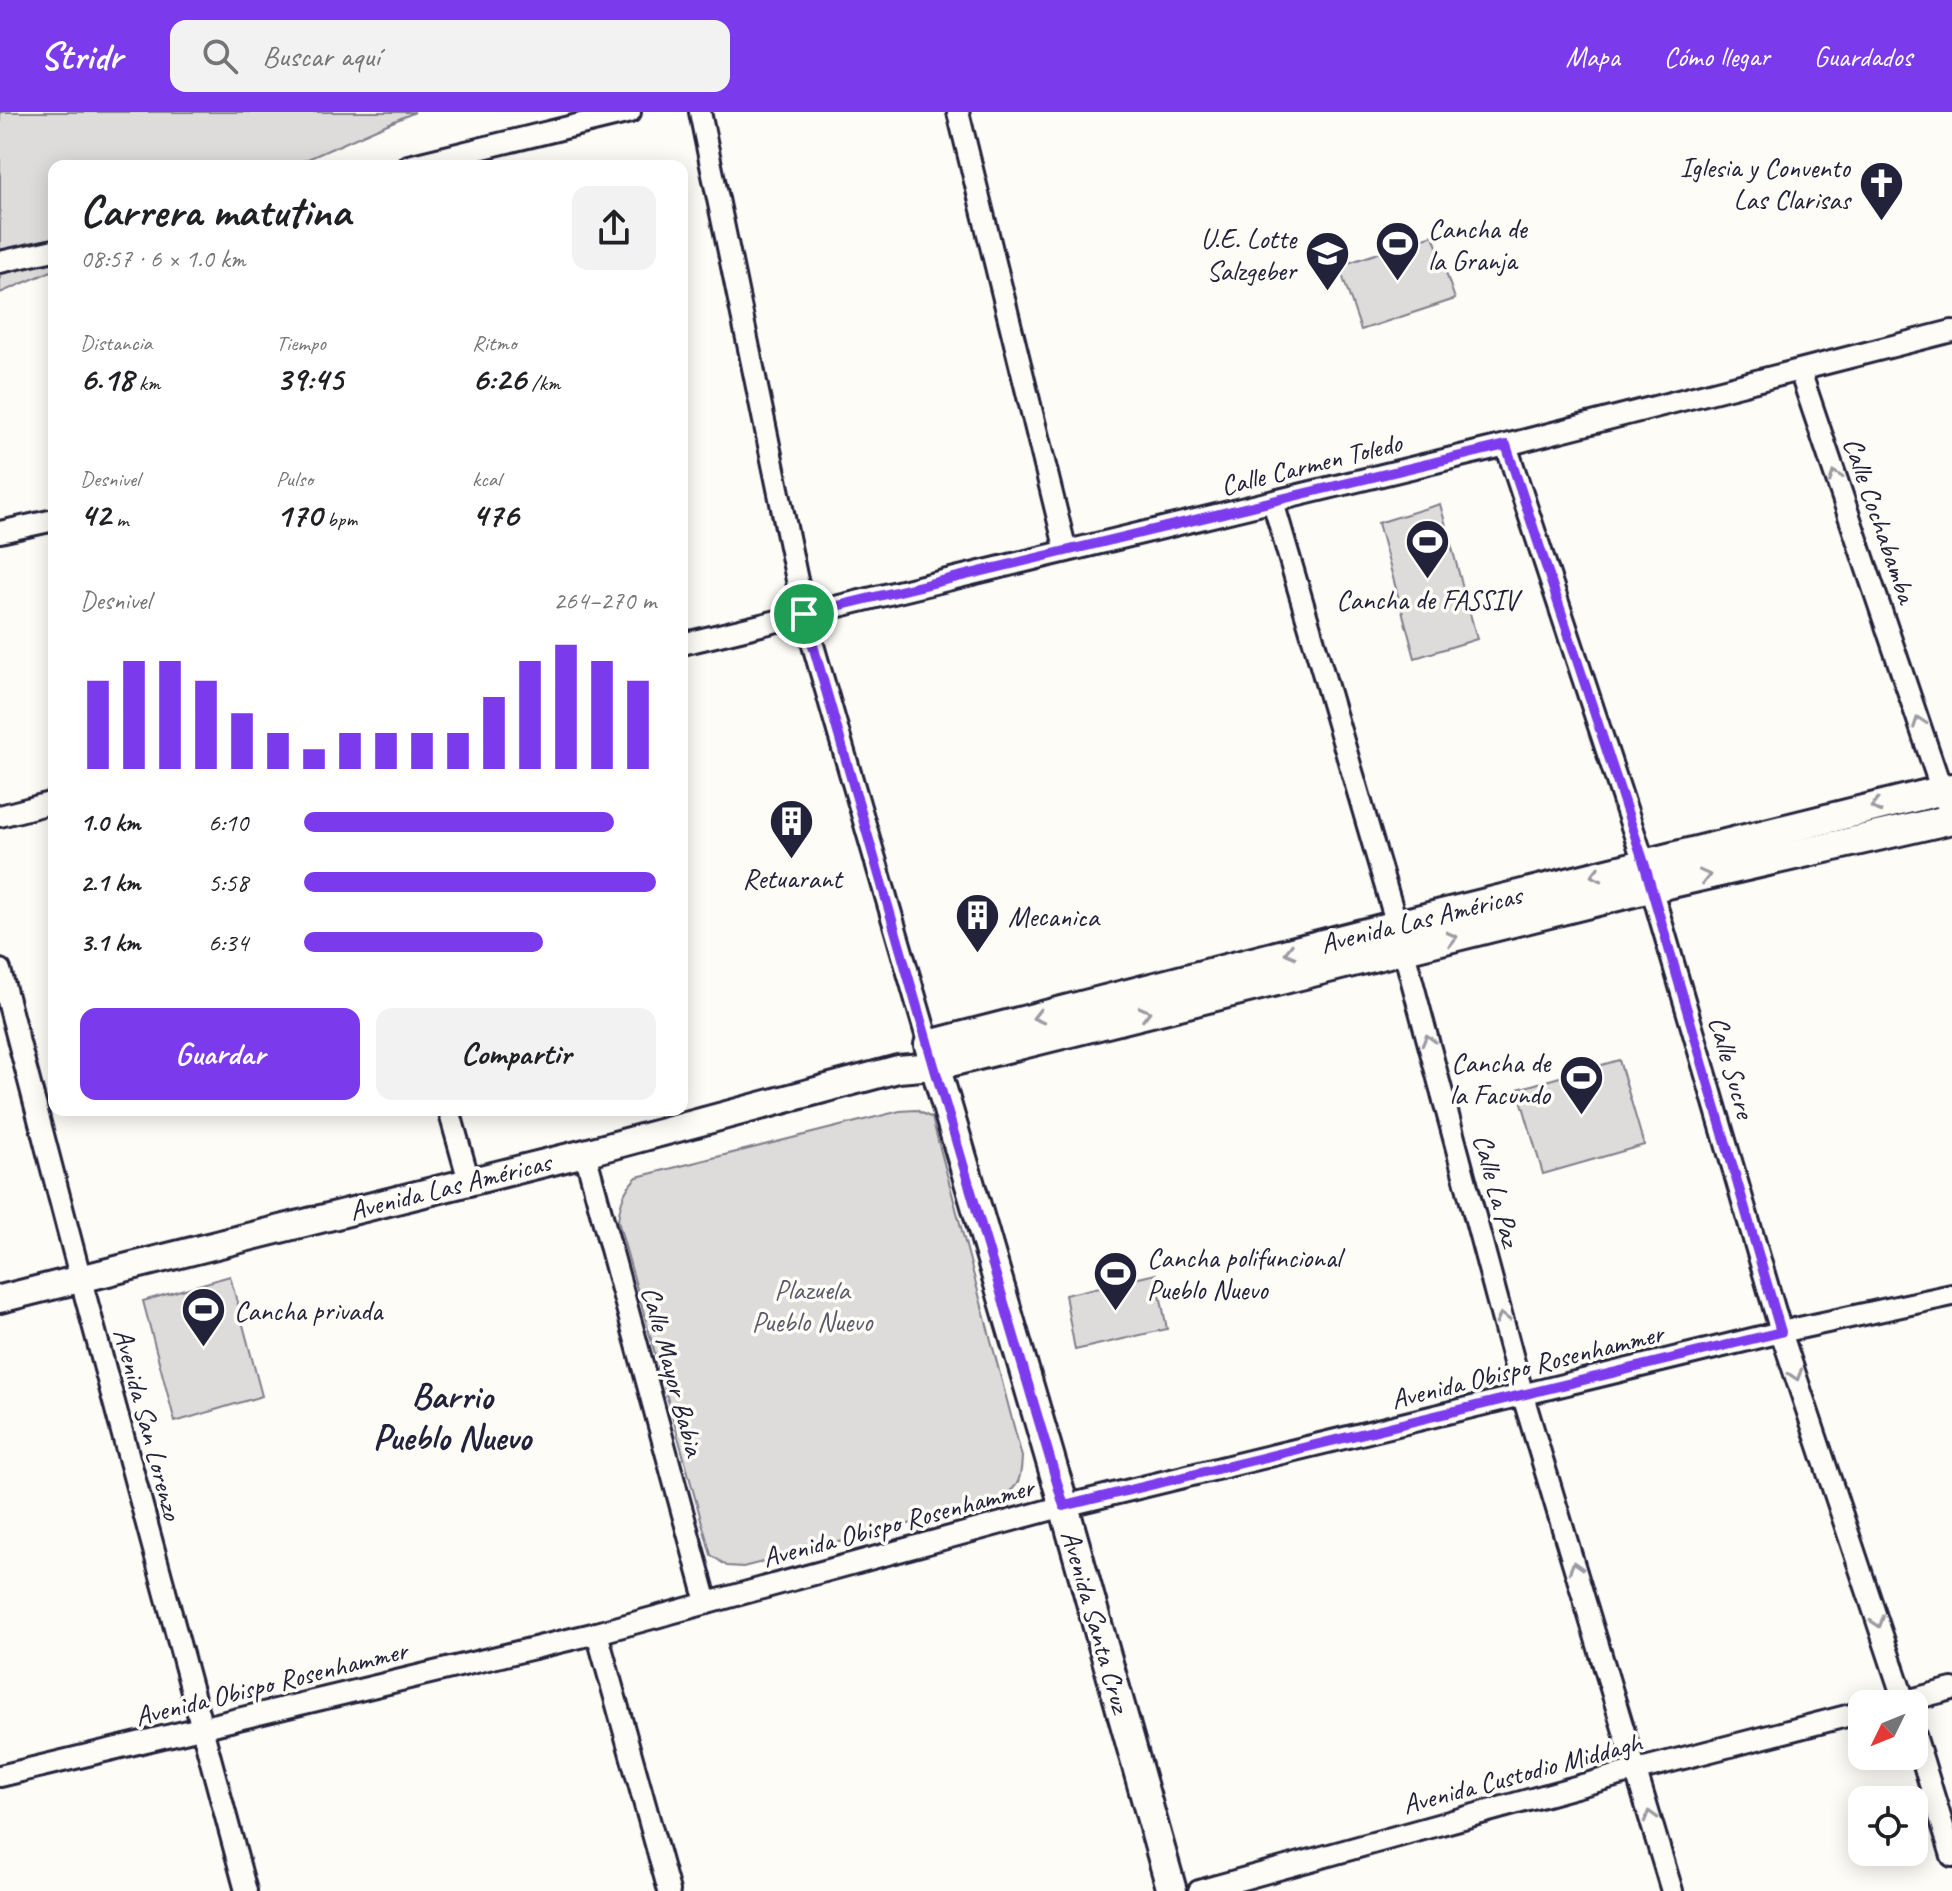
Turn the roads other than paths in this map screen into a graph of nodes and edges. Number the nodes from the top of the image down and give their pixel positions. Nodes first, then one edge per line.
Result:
1 (630, 112) edge
2 (700, 112) edge
3 (958, 112) edge
4 (457, 160) edge
5 (48, 251) edge
6 (0, 262) edge
7 (1952, 331) edge
8 (1800, 371) junction
9 (1506, 445) junction
10 (1273, 502) junction
11 (48, 521) edge
12 (0, 532) edge
13 (1066, 551) junction
14 (804, 614) junction
15 (688, 643) edge
16 (1947, 789) edge
17 (48, 803) edge
18 (1, 813) edge
19 (1952, 820) edge
20 (1647, 876) junction
21 (1400, 937) junction
22 (0, 970) edge
23 (931, 1056) junction
24 (451, 1116) edge
25 (585, 1153) junction
26 (469, 1181) junction
27 (81, 1280) junction
28 (1952, 1295) edge
29 (0, 1299) edge
30 (1781, 1332) junction
31 (1523, 1396) junction
32 (1064, 1506) junction
33 (707, 1603) junction
34 (597, 1633) junction
35 (1952, 1689) edge
36 (1898, 1690) edge
37 (1928, 1696) edge
38 (1848, 1716) edge
39 (202, 1729) junction
40 (1637, 1770) junction
41 (1926, 1770) edge
42 (0, 1776) edge
43 (1952, 1856) edge
44 (246, 1891) edge
45 (669, 1891) edge
46 (1172, 1891) edge
47 (1199, 1891) edge
48 (1672, 1891) edge

1 - 4 street
2 - 14 street, Avenida Santa Cruz
3 - 13 street
5 - 6 street
7 - 8 street, Calle Carmen Toledo
8 - 9 street, Calle Carmen Toledo
16 -> 8 street, Calle Cochabamba
9 - 10 street, Calle Carmen Toledo
9 - 20 street, Calle Sucre
10 - 13 street, Calle Carmen Toledo
10 - 21 street, Calle La Paz
11 - 12 street
13 - 14 street, Calle Carmen Toledo
14 - 15 street, Calle Carmen Toledo
14 - 23 street, Avenida Santa Cruz
16 - 19 street, Calle Cochabamba
16 -> 20 main road, Avenida Las Américas
17 - 18 street
20 -> 19 main road, Avenida Las Américas
20 - 21 main road, Avenida Las Américas
20 - 30 street, Calle Sucre
21 - 23 main road, Avenida Las Américas
31 -> 21 street, Calle La Paz
22 - 27 street, Avenida San Lorenzo
23 - 25 street, Avenida Las Américas
23 - 32 main road, Avenida Santa Cruz
24 - 26 street
25 - 26 street, Avenida Las Américas
25 - 33 street, Calle Mayor Babia
26 - 27 street, Avenida Las Américas
27 - 29 street, Avenida Las Américas
27 - 39 street, Avenida San Lorenzo
28 - 30 street, Avenida Obispo Rosenhammer
30 - 31 street, Avenida Obispo Rosenhammer
30 -> 36 street, Calle Sucre
31 - 32 street, Avenida Obispo Rosenhammer
40 -> 31 street, Calle La Paz
32 - 33 street, Avenida Obispo Rosenhammer
32 - 46 main road, Avenida Santa Cruz
33 - 34 street, Avenida Obispo Rosenhammer
34 - 39 street, Avenida Obispo Rosenhammer
34 - 45 street
35 - 37 street
38 - 40 street, Avenida Custodio Middagh
39 - 42 street, Avenida Obispo Rosenhammer
39 - 44 street, Avenida San Lorenzo
40 - 47 street, Avenida Custodio Middagh
48 -> 40 street, Calle La Paz
41 - 43 street

